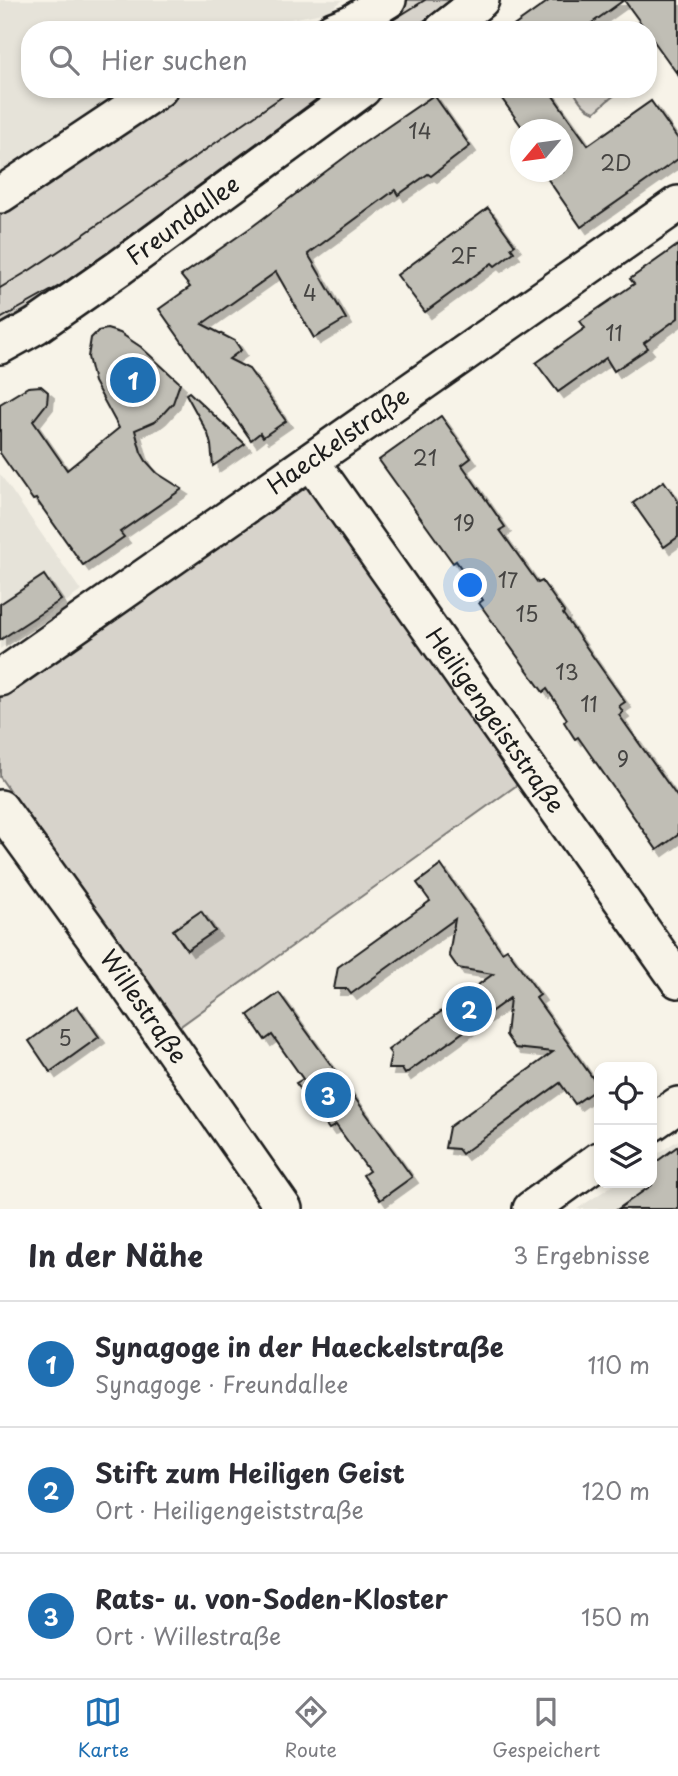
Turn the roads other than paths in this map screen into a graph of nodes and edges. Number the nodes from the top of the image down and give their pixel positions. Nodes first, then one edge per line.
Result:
1 (388, 0) edge
2 (481, 0) edge
3 (354, 21) edge
4 (454, 21) edge
5 (146, 98) edge
6 (351, 98) edge
7 (0, 195) edge
8 (678, 204) edge
9 (0, 346) edge
10 (311, 461) junction
11 (0, 678) edge
12 (0, 808) edge
13 (678, 980) edge
14 (678, 1105) edge
15 (657, 1120) edge
16 (594, 1164) edge
17 (284, 1209) edge
18 (531, 1209) edge

1 - 3 street
2 - 4 street
5 - 7 street
6 - 9 street, Freundallee
8 - 10 street, Haeckelstraße
10 - 11 street, Haeckelstraße
10 - 13 street, Heiligengeiststraße
12 - 17 street, Willestraße
14 - 15 street
16 - 18 street

